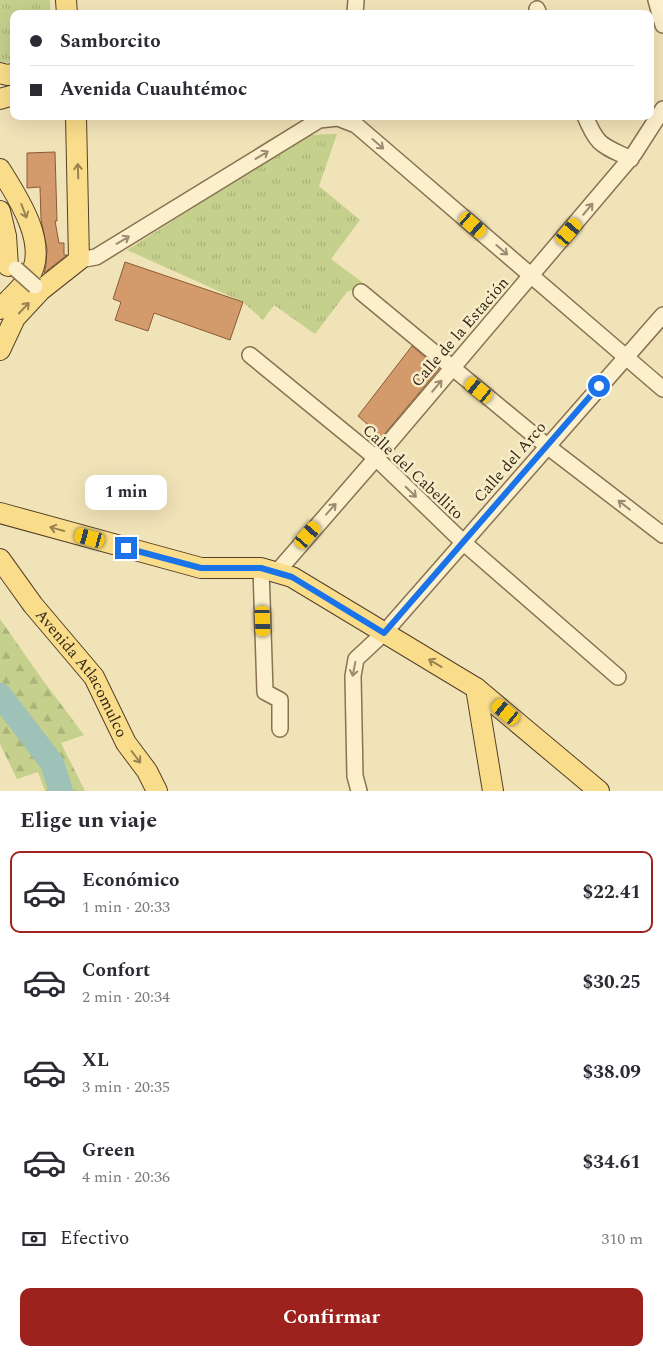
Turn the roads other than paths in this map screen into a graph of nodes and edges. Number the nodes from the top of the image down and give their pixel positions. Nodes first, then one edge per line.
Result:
1 (656, 0) edge
2 (663, 25) edge
3 (663, 109) edge
4 (74, 120) edge
5 (319, 120) edge
6 (345, 120) edge
7 (586, 120) edge
8 (631, 159) junction
9 (0, 169) edge
10 (0, 211) edge
11 (79, 260) junction
12 (8, 266) edge
13 (532, 276) junction
14 (38, 288) junction
15 (361, 292) dead end
16 (0, 309) edge
17 (663, 315) edge
18 (0, 350) edge
19 (250, 355) dead end
20 (625, 356) junction
21 (452, 368) junction
22 (663, 389) edge
23 (547, 446) junction
24 (376, 458) junction
25 (0, 513) edge
26 (663, 535) edge
27 (464, 542) junction
28 (0, 559) edge
29 (269, 570) junction
30 (384, 633) junction
31 (618, 677) dead end
32 (476, 688) junction
33 (280, 729) dead end
34 (157, 791) edge
35 (359, 791) edge
36 (492, 791) edge
37 (599, 791) edge

1 - 2 street
3 - 8 street, Calle de la Estación
11 -> 4 main road
11 -> 5 street
6 -> 13 street
7 - 8 street
13 -> 8 street, Calle de la Estación
9 -> 16 main road
10 - 12 main road
11 - 14 main road
12 - 14 street, bridge
13 - 20 street
13 - 21 street, Calle de la Estación
18 -> 14 main road
15 - 21 street
17 - 20 street, Calle del Arco
19 - 24 street, Calle del Cabellito
20 - 22 street
20 - 23 street, Calle del Arco
21 - 23 street
24 -> 21 street, Calle de la Estación
26 -> 23 street
23 - 27 street, Calle del Arco
24 -> 27 street, Calle del Cabellito
29 -> 24 street, Calle de la Estación
29 -> 25 main road
27 - 30 street, Calle del Arco
27 - 31 street, Calle del Cabellito
28 -> 34 main road, Avenida Atlacomulco
29 - 30 main road
29 - 33 street
32 -> 30 main road
30 -> 35 street, Calle del Arco
32 - 36 main road
32 - 37 main road

